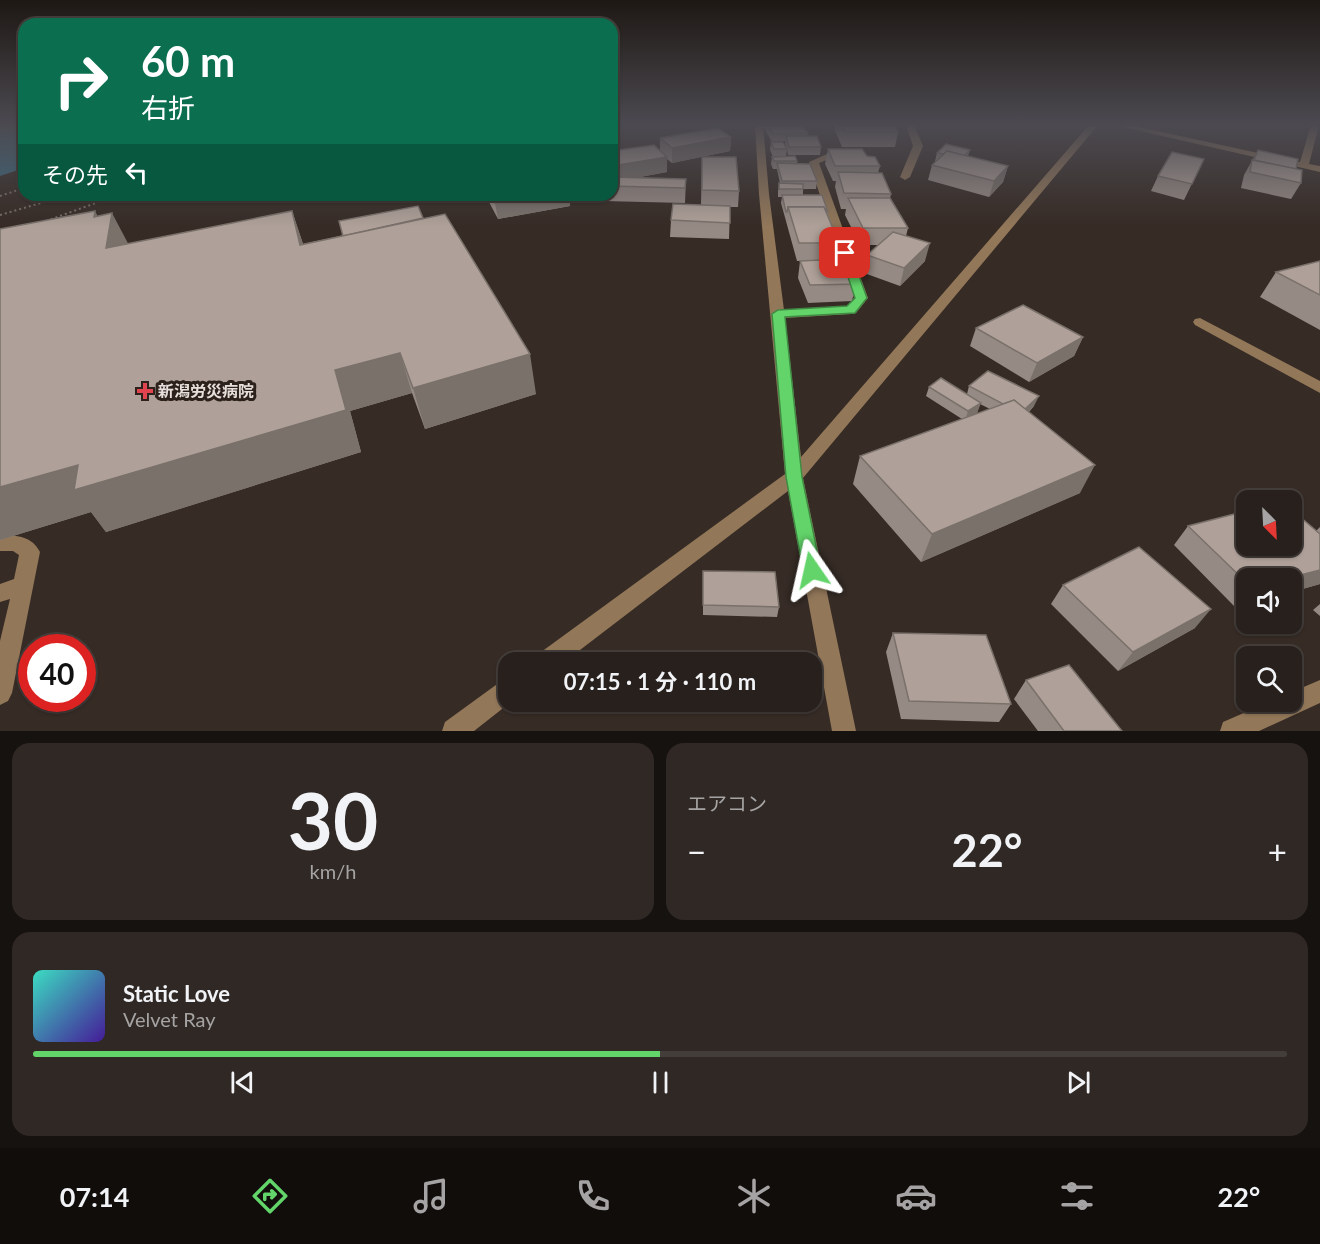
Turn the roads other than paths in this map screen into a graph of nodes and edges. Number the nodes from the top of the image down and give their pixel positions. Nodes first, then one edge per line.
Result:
1 (761, 159) edge
2 (821, 159) edge
3 (913, 159) edge
4 (1066, 159) edge
5 (1277, 159) edge
6 (1306, 159) edge
7 (1304, 165) junction
8 (1320, 168) edge
9 (905, 177) dead end
10 (778, 314) junction
11 (1200, 322) dead end
12 (1320, 388) edge
13 (794, 477) junction
14 (0, 543) edge
15 (23, 585) junction
16 (0, 593) edge
17 (560, 652) edge
18 (1320, 691) edge
19 (0, 693) edge
20 (498, 698) edge
21 (454, 731) edge
22 (844, 731) edge
23 (1232, 731) edge

1 - 10 street
2 - 10 street
3 - 9 street
4 - 13 street
5 - 7 street
6 - 7 street
7 - 8 street
10 - 13 street
11 - 12 street
13 - 17 street
13 - 22 street
14 - 15 street
15 - 16 street
15 - 19 street
18 - 23 street
20 - 21 street

